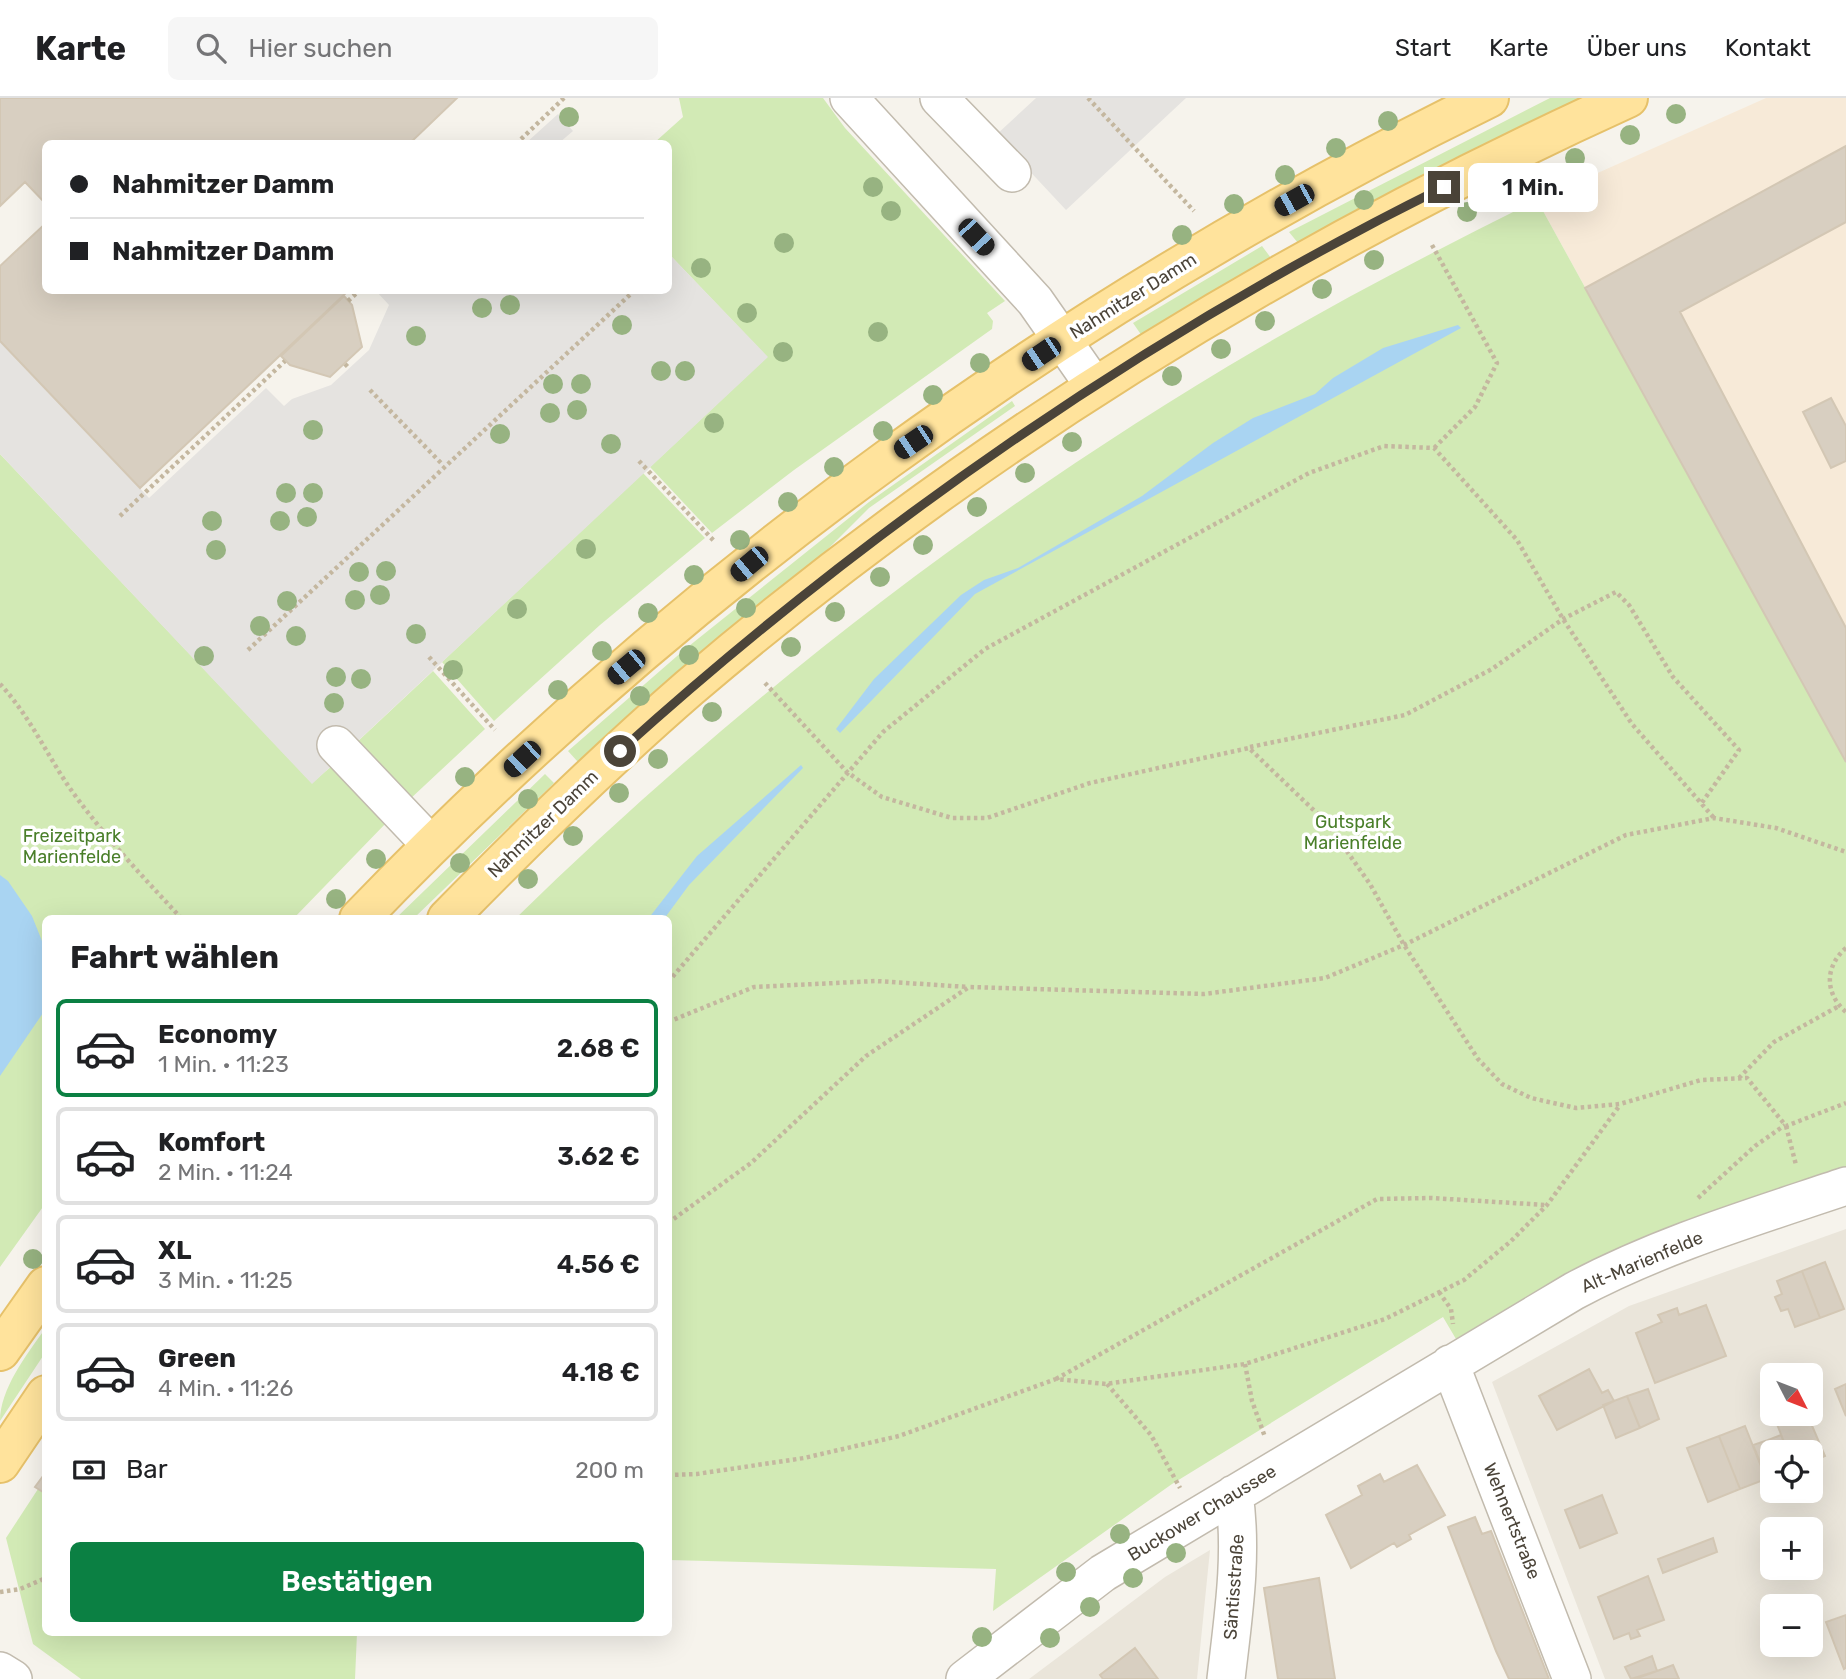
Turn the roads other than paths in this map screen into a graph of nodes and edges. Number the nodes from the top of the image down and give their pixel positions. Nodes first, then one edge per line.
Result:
1 (849, 98) edge
2 (939, 98) edge
3 (1489, 98) edge
4 (1628, 98) edge
5 (1012, 173) dead end
6 (1062, 340) junction
7 (1095, 387) junction
8 (336, 745) dead end
9 (431, 845) junction
10 (363, 915) edge
11 (451, 915) edge
12 (1846, 1186) edge
13 (42, 1292) edge
14 (0, 1351) edge
15 (1450, 1364) junction
16 (42, 1401) edge
17 (0, 1463) edge
18 (1234, 1494) junction
19 (0, 1671) edge
20 (13, 1679) edge
21 (965, 1679) edge
22 (1226, 1679) edge
23 (1572, 1679) edge

1 - 6 street
2 - 5 street
3 - 6 main road, Nahmitzer Damm
4 - 7 main road, Nahmitzer Damm
6 - 7 street
6 - 9 main road, Nahmitzer Damm
7 - 11 main road, Nahmitzer Damm
8 - 9 street
9 - 10 main road, Nahmitzer Damm
12 - 15 street, Alt-Marienfelde
13 - 14 main road
15 - 18 street, Buckower Chaussee
15 - 23 street, Wehnertstraße
16 - 17 main road
18 - 21 street, Buckower Chaussee
18 - 22 street, Säntisstraße
19 - 20 street

